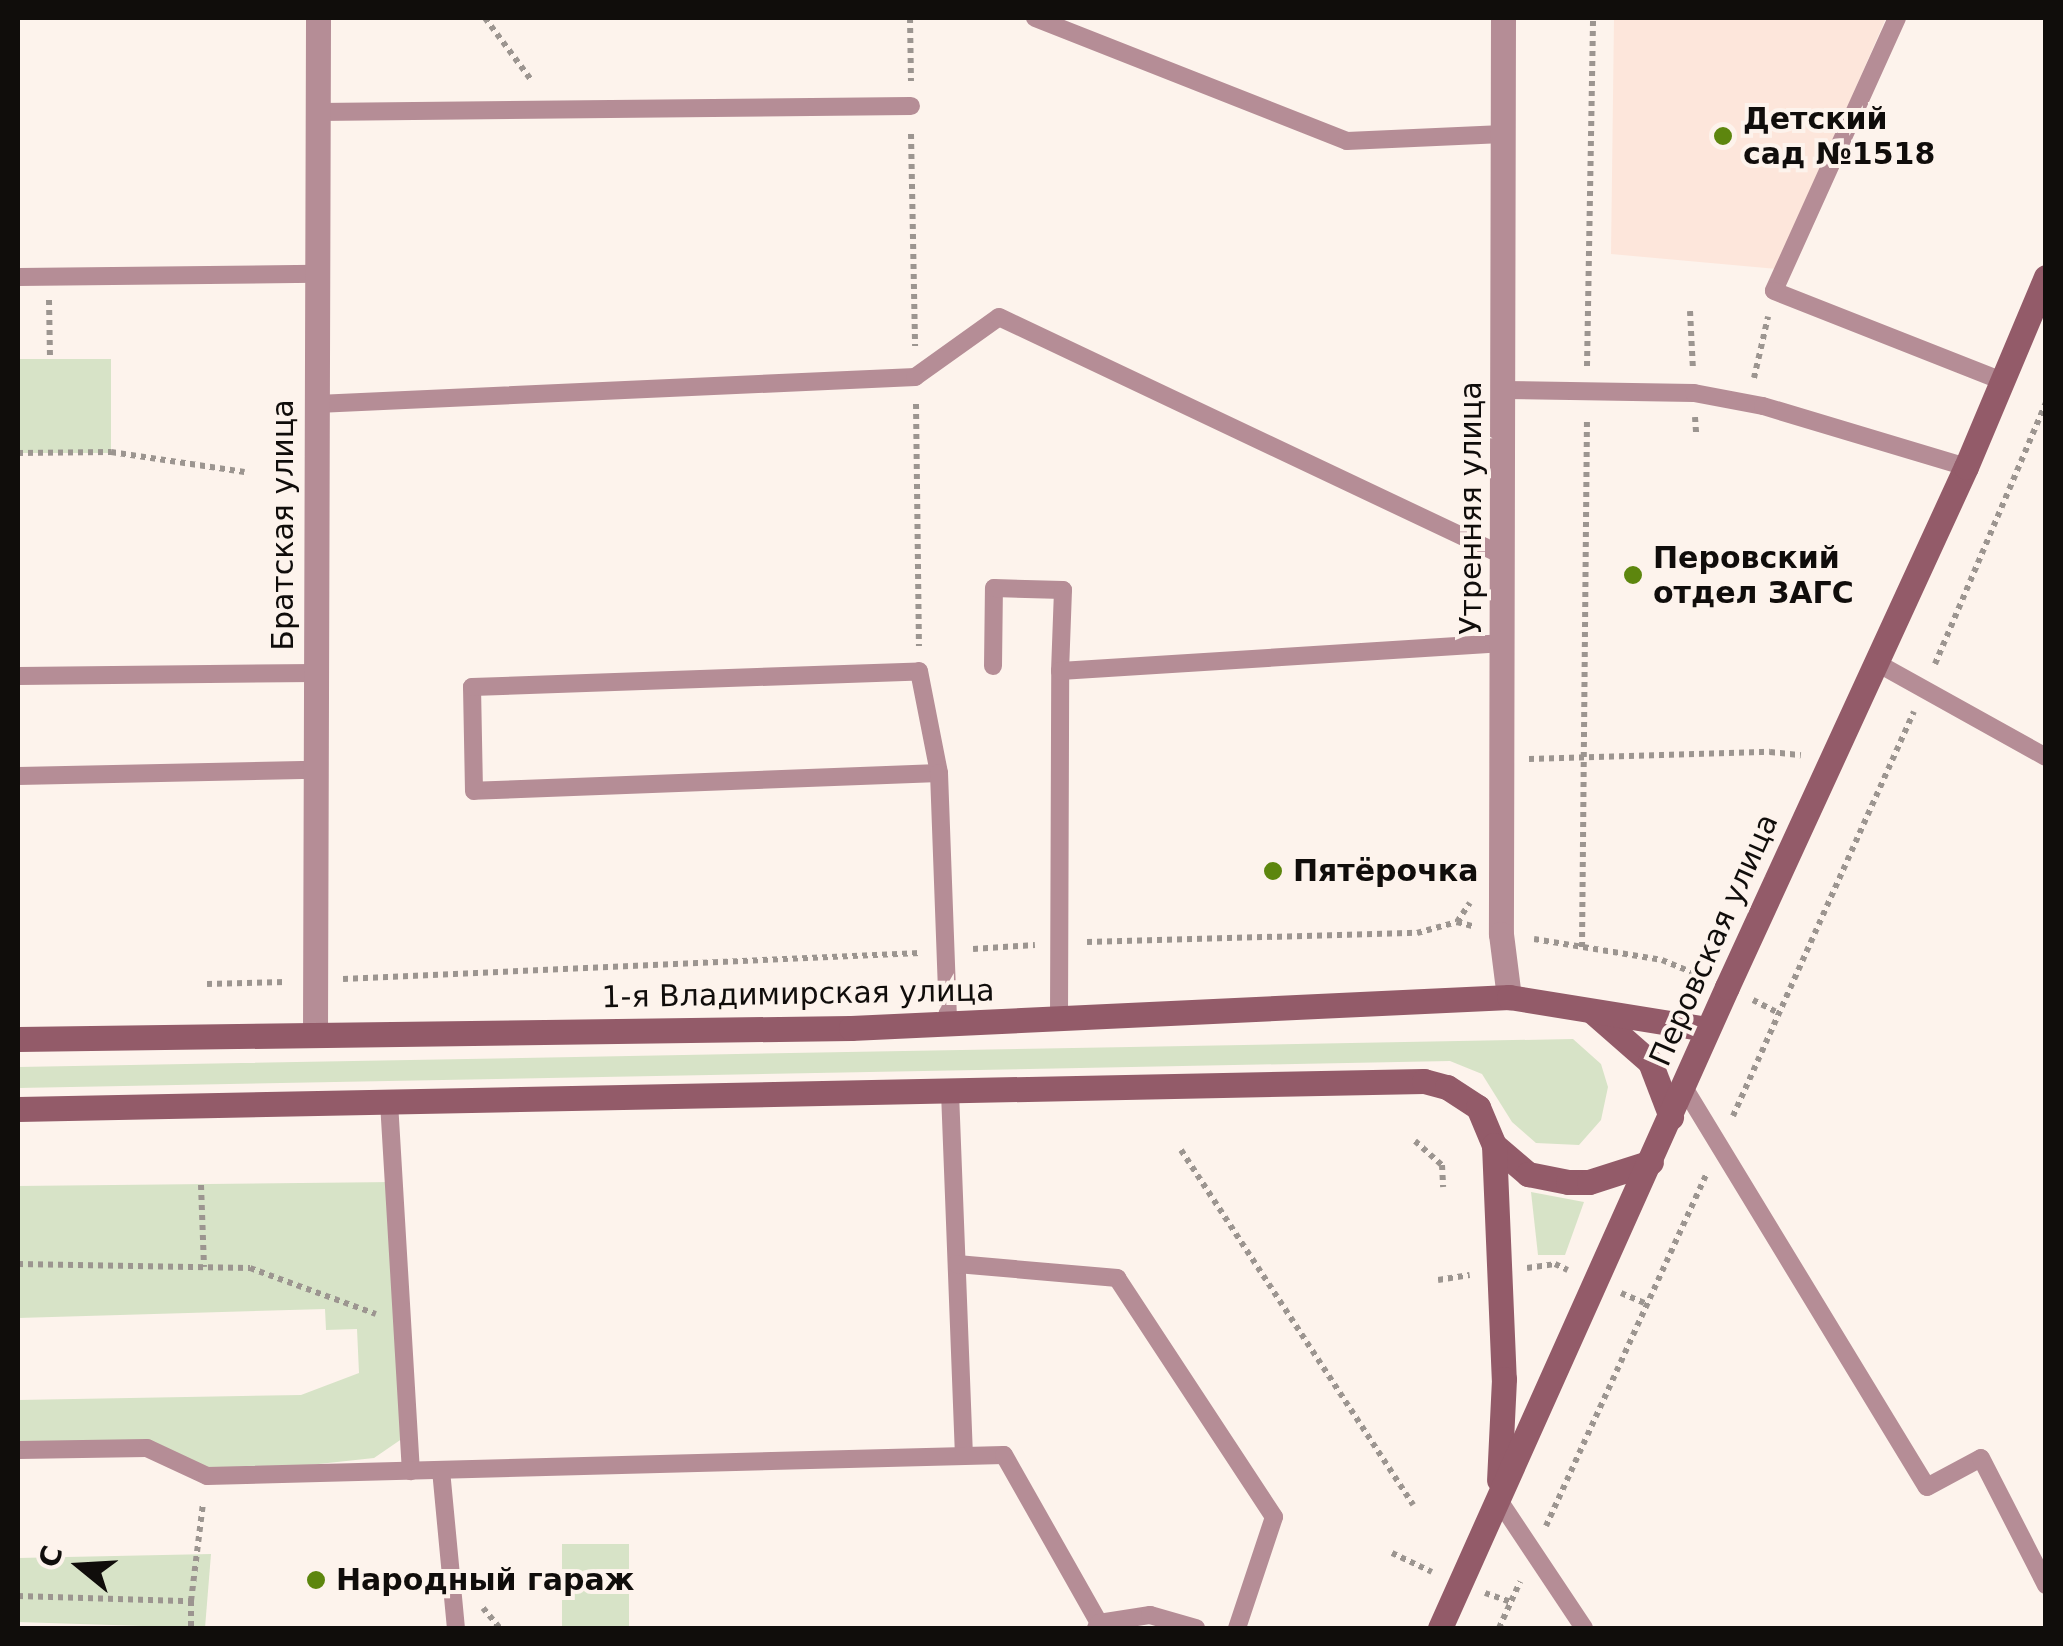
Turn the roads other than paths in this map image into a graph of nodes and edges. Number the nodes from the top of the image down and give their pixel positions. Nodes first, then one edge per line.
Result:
1 (318, 18) edge
2 (1036, 18) edge
3 (1502, 18) edge
4 (1897, 18) edge
5 (911, 106) dead end
6 (318, 112) junction
7 (1503, 134) junction
8 (317, 274) junction
9 (2046, 277) edge
10 (18, 278) edge
11 (2002, 381) junction
12 (1503, 390) junction
13 (317, 404) junction
14 (1966, 467) junction
15 (1504, 556) junction
16 (1504, 643) junction
17 (1876, 663) junction
18 (993, 666) dead end
19 (1060, 671) junction
20 (315, 673) junction
21 (18, 676) edge
22 (2046, 757) edge
23 (314, 770) junction
24 (939, 773) junction
25 (18, 776) edge
26 (1509, 997) junction
27 (1580, 1006) junction
28 (1059, 1021) junction
29 (948, 1023) junction
30 (1707, 1029) junction
31 (314, 1034) junction
32 (18, 1039) edge
33 (1684, 1086) junction
34 (950, 1092) junction
35 (388, 1102) junction
36 (18, 1108) edge
37 (1670, 1118) junction
38 (1494, 1146) junction
39 (1650, 1162) junction
40 (957, 1264) junction
41 (18, 1450) edge
42 (964, 1456) junction
43 (441, 1470) junction
44 (412, 1471) junction
45 (1498, 1499) junction
46 (2046, 1585) edge
47 (1098, 1626) edge
48 (456, 1628) edge
49 (1196, 1628) edge
50 (1236, 1628) edge
51 (1440, 1628) edge
52 (1584, 1628) edge

1 - 6 street, Братская улица
2 - 7 lane
3 - 7 street, Утренняя улица
4 - 11 lane
5 - 6 lane
6 - 8 street, Братская улица
7 - 12 street, Утренняя улица
8 - 10 lane
8 - 13 street, Братская улица
9 - 11 main road, Перовская улица
11 - 14 main road, Перовская улица
12 - 14 lane
12 - 15 street, Утренняя улица
13 - 15 lane
13 - 20 street, Братская улица
14 - 17 main road, Перовская улица
15 - 16 street, Утренняя улица
16 - 19 lane
16 - 26 street, Утренняя улица
17 - 22 lane
17 - 30 main road, Перовская улица
18 - 19 lane
19 - 28 lane
20 - 21 lane
20 - 23 street, Братская улица
23 - 25 lane
23 - 31 street, Братская улица
24 - 24 lane
24 - 29 lane
26 - 27 main road, 1-я Владимирская улица
26 - 28 main road, 1-я Владимирская улица
27 - 30 main road, 1-я Владимирская улица
27 - 37 main road, 1-я Владимирская улица
28 - 29 main road, 1-я Владимирская улица
29 - 31 main road, 1-я Владимирская улица
30 - 33 main road, Перовская улица
31 - 32 main road, 1-я Владимирская улица
33 - 37 main road, Перовская улица
33 - 46 lane
34 - 35 main road
34 - 38 main road
34 - 40 lane
35 - 36 main road
35 - 44 lane
37 - 39 main road, Перовская улица
38 - 39 main road
38 - 45 main road
39 - 45 main road, Перовская улица
40 - 42 lane
40 - 50 lane
41 - 44 lane
42 - 43 lane
42 - 47 lane
43 - 44 lane
43 - 48 lane
45 - 51 main road, Перовская улица
45 - 52 lane
47 - 49 lane

